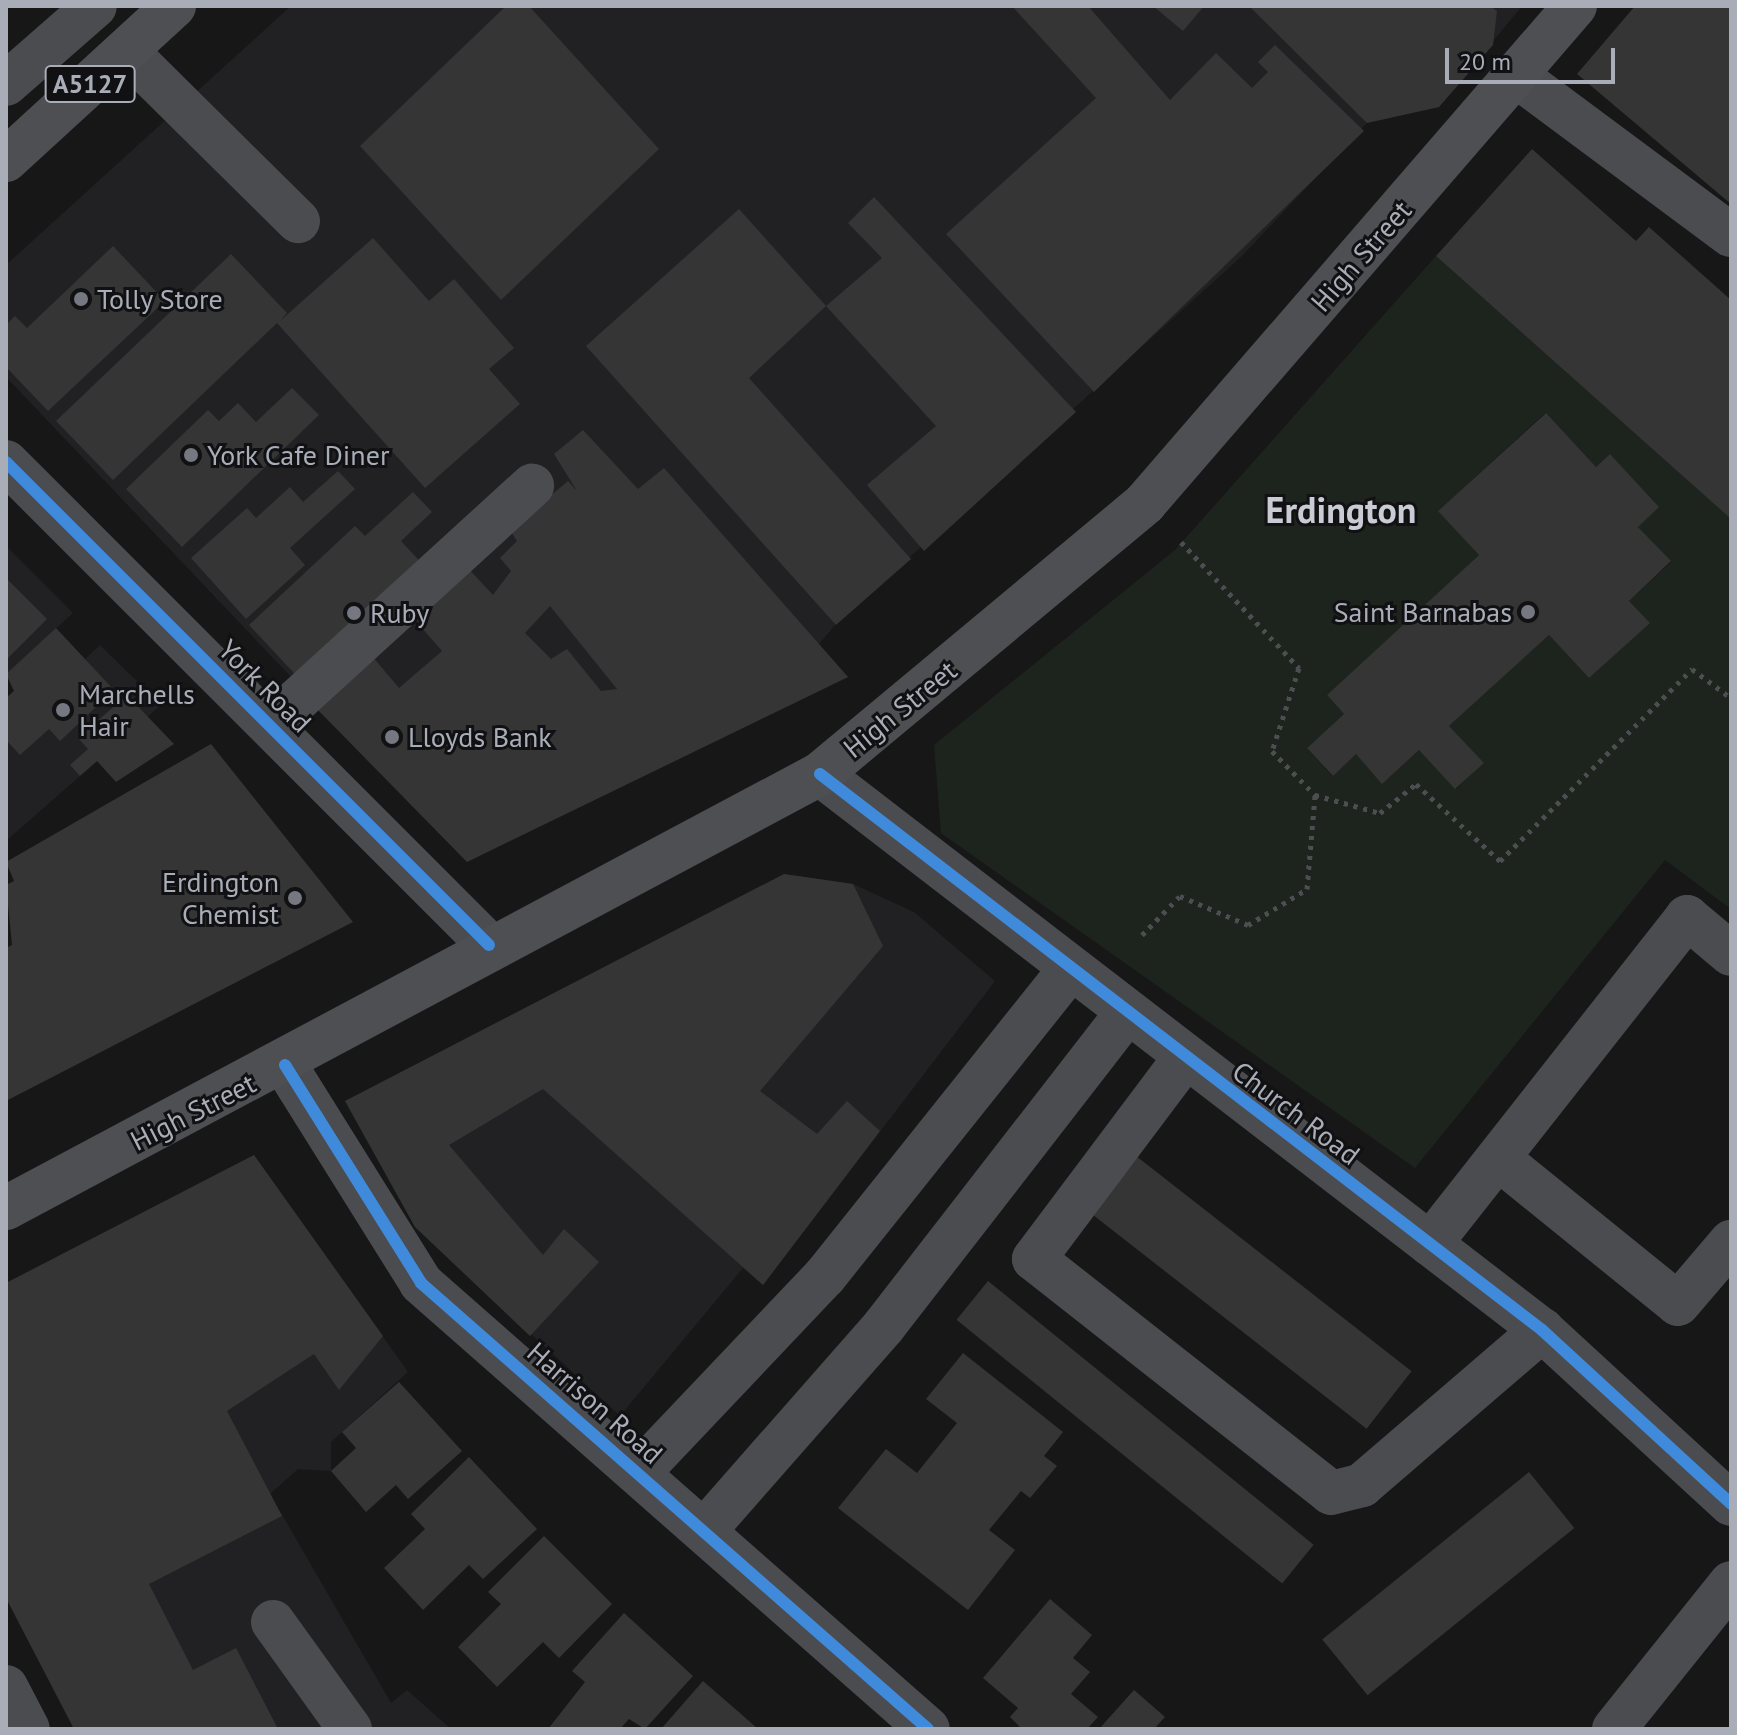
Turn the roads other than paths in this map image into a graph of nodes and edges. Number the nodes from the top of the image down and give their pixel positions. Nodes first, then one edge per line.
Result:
1 (95, 6) edge
2 (174, 6) edge
3 (1575, 6) edge
4 (126, 51) junction
5 (1518, 77) junction
6 (6, 84) edge
7 (6, 160) edge
8 (298, 221) dead end
9 (1731, 235) edge
10 (6, 462) edge
11 (532, 486) dead end
12 (270, 725) junction
13 (820, 774) junction
14 (489, 945) junction
15 (1731, 954) edge
16 (1070, 969) junction
17 (1126, 1014) junction
18 (1184, 1059) junction
19 (285, 1065) junction
20 (1499, 1159) junction
21 (6, 1208) edge
22 (1731, 1242) edge
23 (1430, 1244) junction
24 (1542, 1330) junction
25 (638, 1473) junction
26 (1731, 1504) edge
27 (704, 1531) junction
28 (1731, 1583) edge
29 (273, 1622) dead end
30 (6, 1687) edge
31 (28, 1729) edge
32 (350, 1729) edge
33 (928, 1729) edge
34 (1614, 1729) edge

1 - 6 street
2 - 4 main road, A5127
3 - 5 main road, High Street
4 - 7 main road, A5127
4 - 8 street
5 - 9 street
5 - 13 main road, High Street
10 - 12 street, York Road
11 - 12 street
12 - 14 street, York Road
13 - 14 main road, High Street
13 - 16 street, Church Road
14 - 19 main road, High Street
15 - 20 street
16 - 17 street, Church Road
16 - 25 street
17 - 18 street, Church Road
17 - 27 street
18 - 23 street, Church Road
18 - 24 street
19 - 21 main road, High Street
19 - 25 street, Harrison Road
20 - 22 street
20 - 23 street
23 - 24 street, Church Road
24 - 26 street, Church Road
25 - 27 street, Harrison Road
27 - 33 street, Harrison Road
28 - 34 street
29 - 32 street
30 - 31 street

